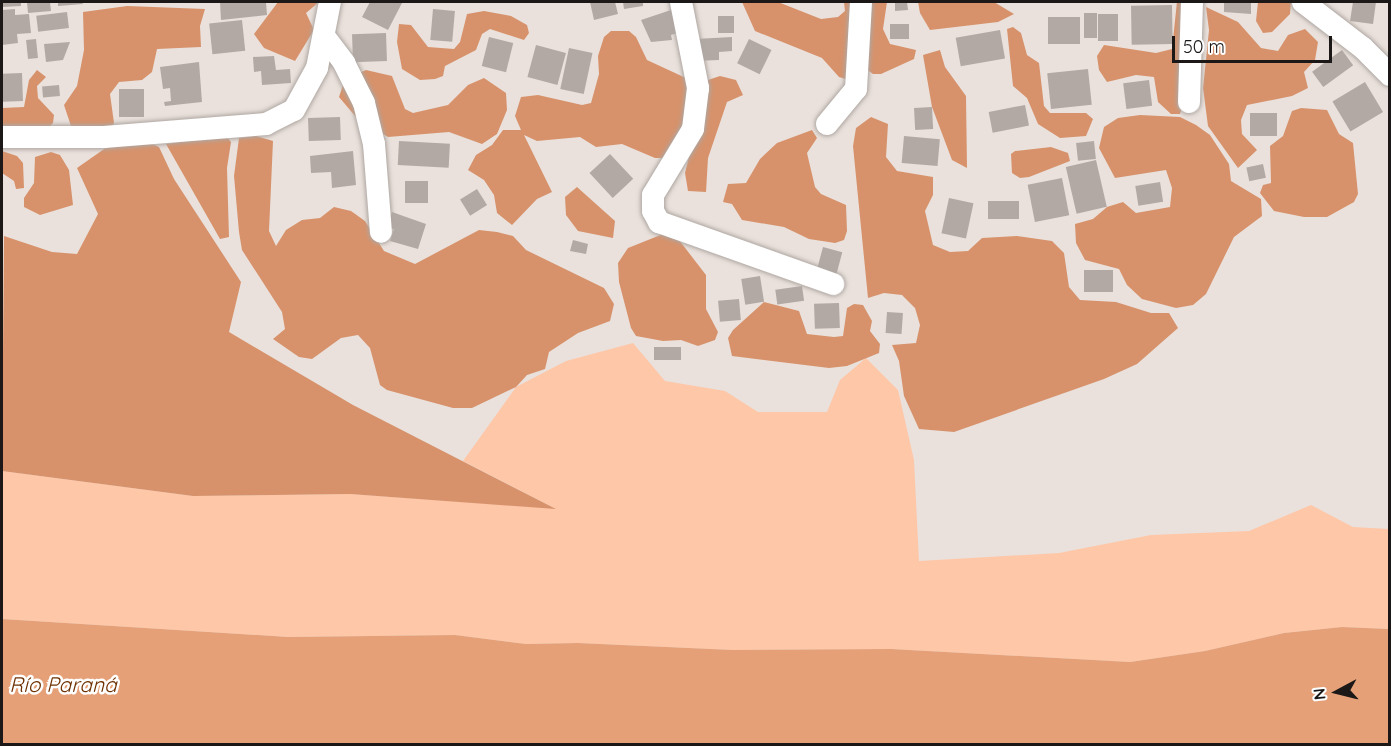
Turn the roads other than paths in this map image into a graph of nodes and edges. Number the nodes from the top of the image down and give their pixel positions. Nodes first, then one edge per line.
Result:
1 (330, 2) edge
2 (681, 2) edge
3 (861, 2) edge
4 (1192, 2) edge
5 (1303, 2) edge
6 (324, 36) junction
7 (1389, 75) edge
8 (1189, 102) dead end
9 (827, 124) dead end
10 (2, 137) edge
11 (381, 232) dead end
12 (833, 284) dead end

1 - 6 street
2 - 12 street
3 - 9 street
4 - 8 street
5 - 7 street
6 - 10 street
6 - 11 street

